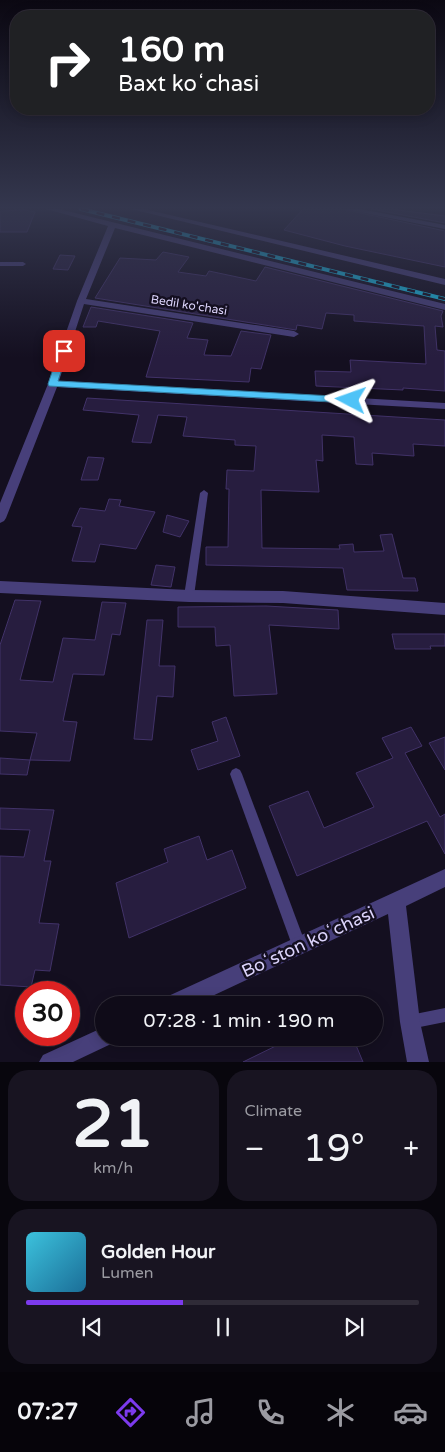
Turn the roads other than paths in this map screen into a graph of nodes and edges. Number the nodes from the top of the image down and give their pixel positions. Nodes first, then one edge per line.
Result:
1 (99, 259) edge
2 (253, 259) edge
3 (345, 259) edge
4 (0, 264) edge
5 (23, 264) dead end
6 (445, 282) edge
7 (81, 301) junction
8 (445, 308) edge
9 (294, 334) dead end
10 (52, 384) junction
11 (445, 406) edge
12 (204, 493) dead end
13 (0, 518) edge
14 (0, 587) edge
15 (189, 596) junction
16 (445, 609) edge
17 (236, 774) dead end
18 (445, 878) edge
19 (396, 902) junction
20 (299, 945) junction
21 (191, 996) edge
22 (445, 1015) edge
23 (410, 1022) junction
24 (95, 1041) edge
25 (50, 1062) edge
26 (418, 1062) edge

1 - 7 street
2 - 8 street
3 - 6 street
4 - 5 lane
7 - 9 street, Bedil ko'chasi
7 - 10 street
10 - 11 street
10 - 13 street
12 - 15 lane
14 - 15 street
15 - 16 street
17 - 20 lane
18 - 19 street, Boʻston koʻchasi
19 - 20 street, Boʻston koʻchasi
19 - 23 street
20 - 21 street, Boʻston koʻchasi
22 - 23 lane
23 - 26 street
24 - 25 street

